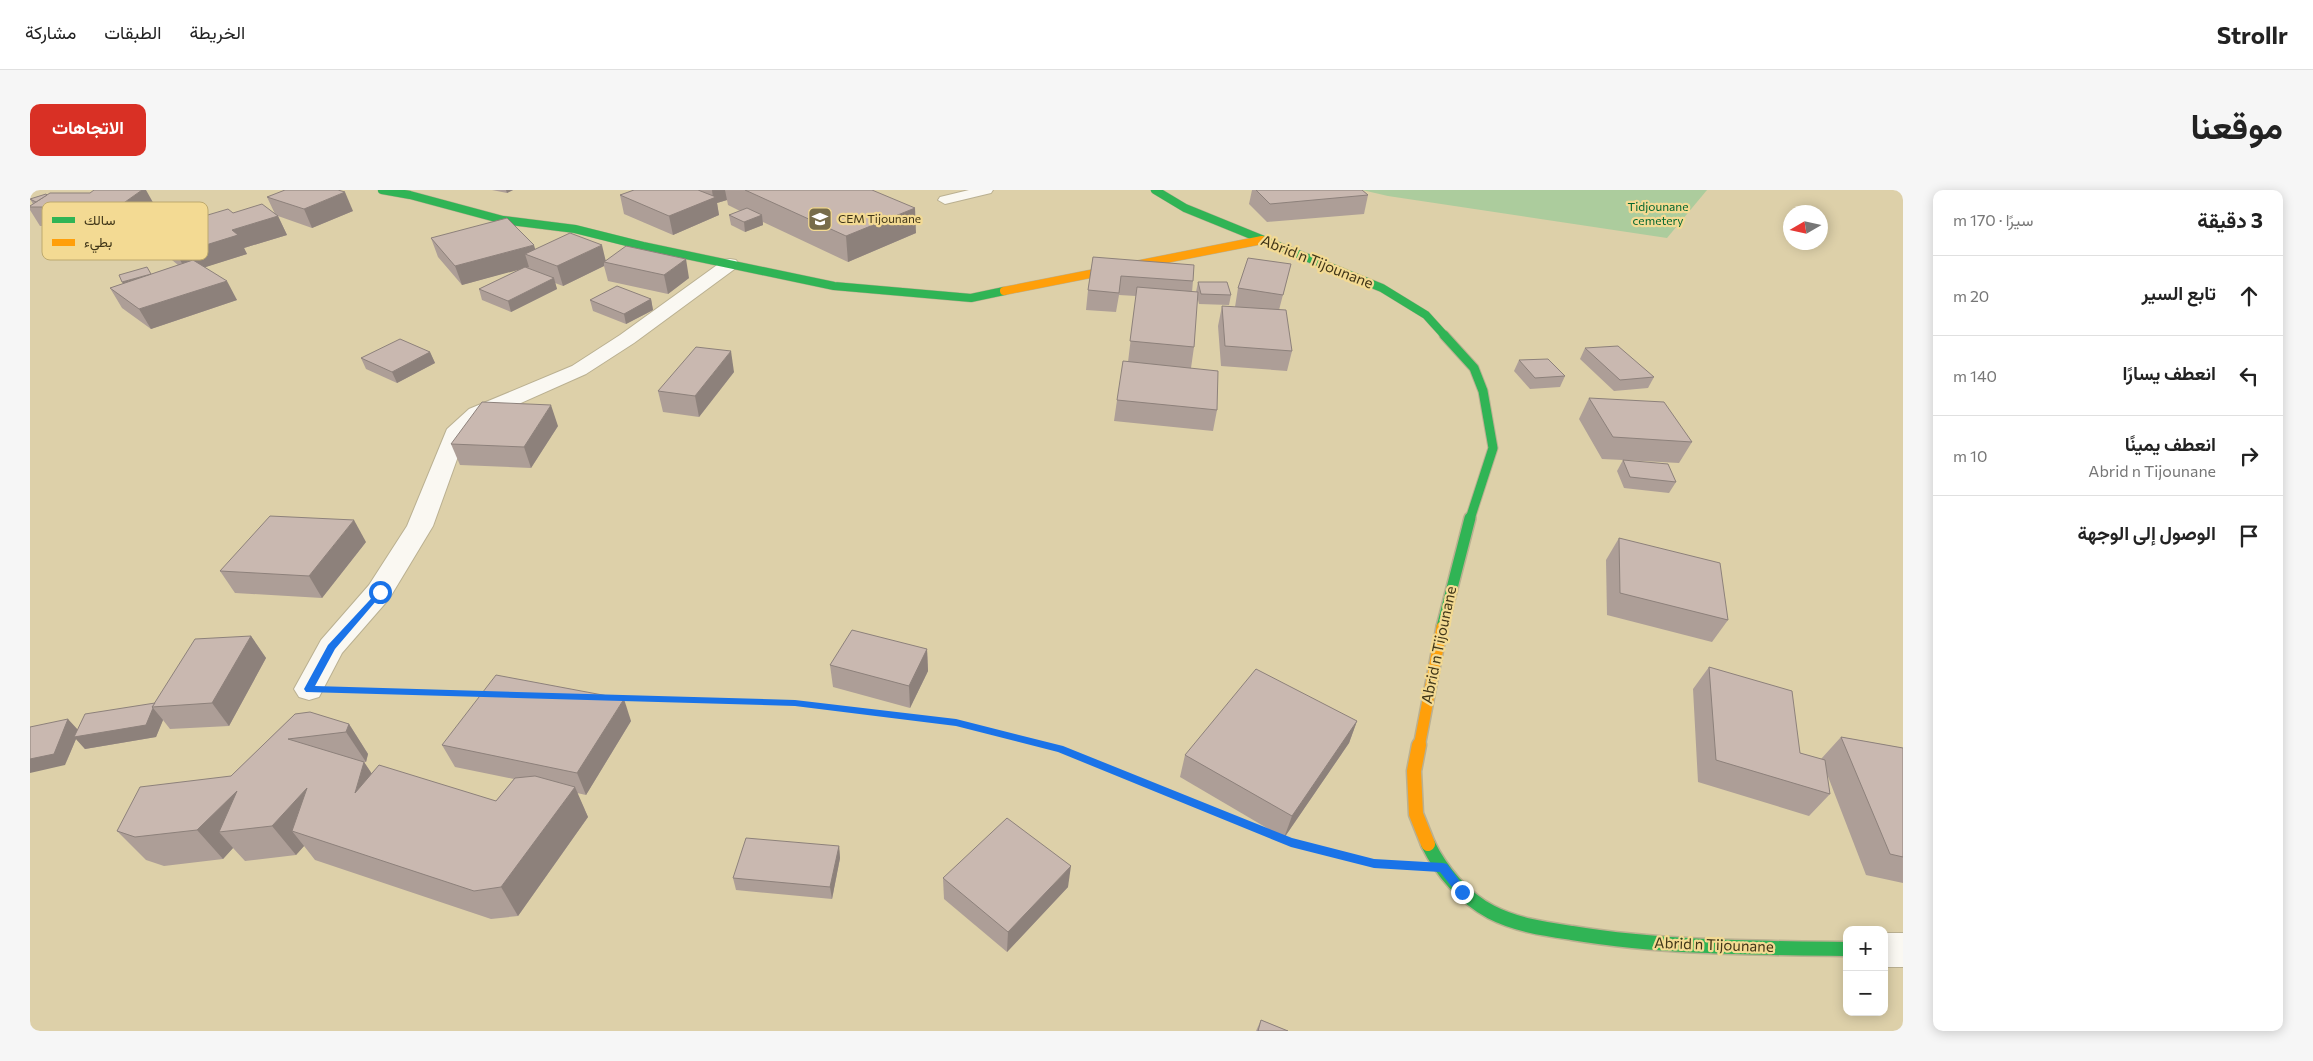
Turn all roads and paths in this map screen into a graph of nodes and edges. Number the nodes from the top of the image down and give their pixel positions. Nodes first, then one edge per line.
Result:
1 (382, 190) edge
2 (986, 190) edge
3 (1154, 190) edge
4 (945, 200) dead end
5 (1262, 240) junction
6 (730, 264) junction
7 (309, 689) joint
8 (490, 694) edge
9 (608, 698) edge
10 (1443, 867) junction
11 (1843, 949) edge
12 (1888, 950) edge
13 (1903, 950) edge

1 - 6 street
2 - 4 lane
3 - 5 street, Abrid n Tijounane
5 - 6 street
5 - 10 street, Abrid n Tijounane
6 - 7 street
7 - 8 path
9 - 10 path
10 - 11 street, Abrid n Tijounane
12 - 13 street

